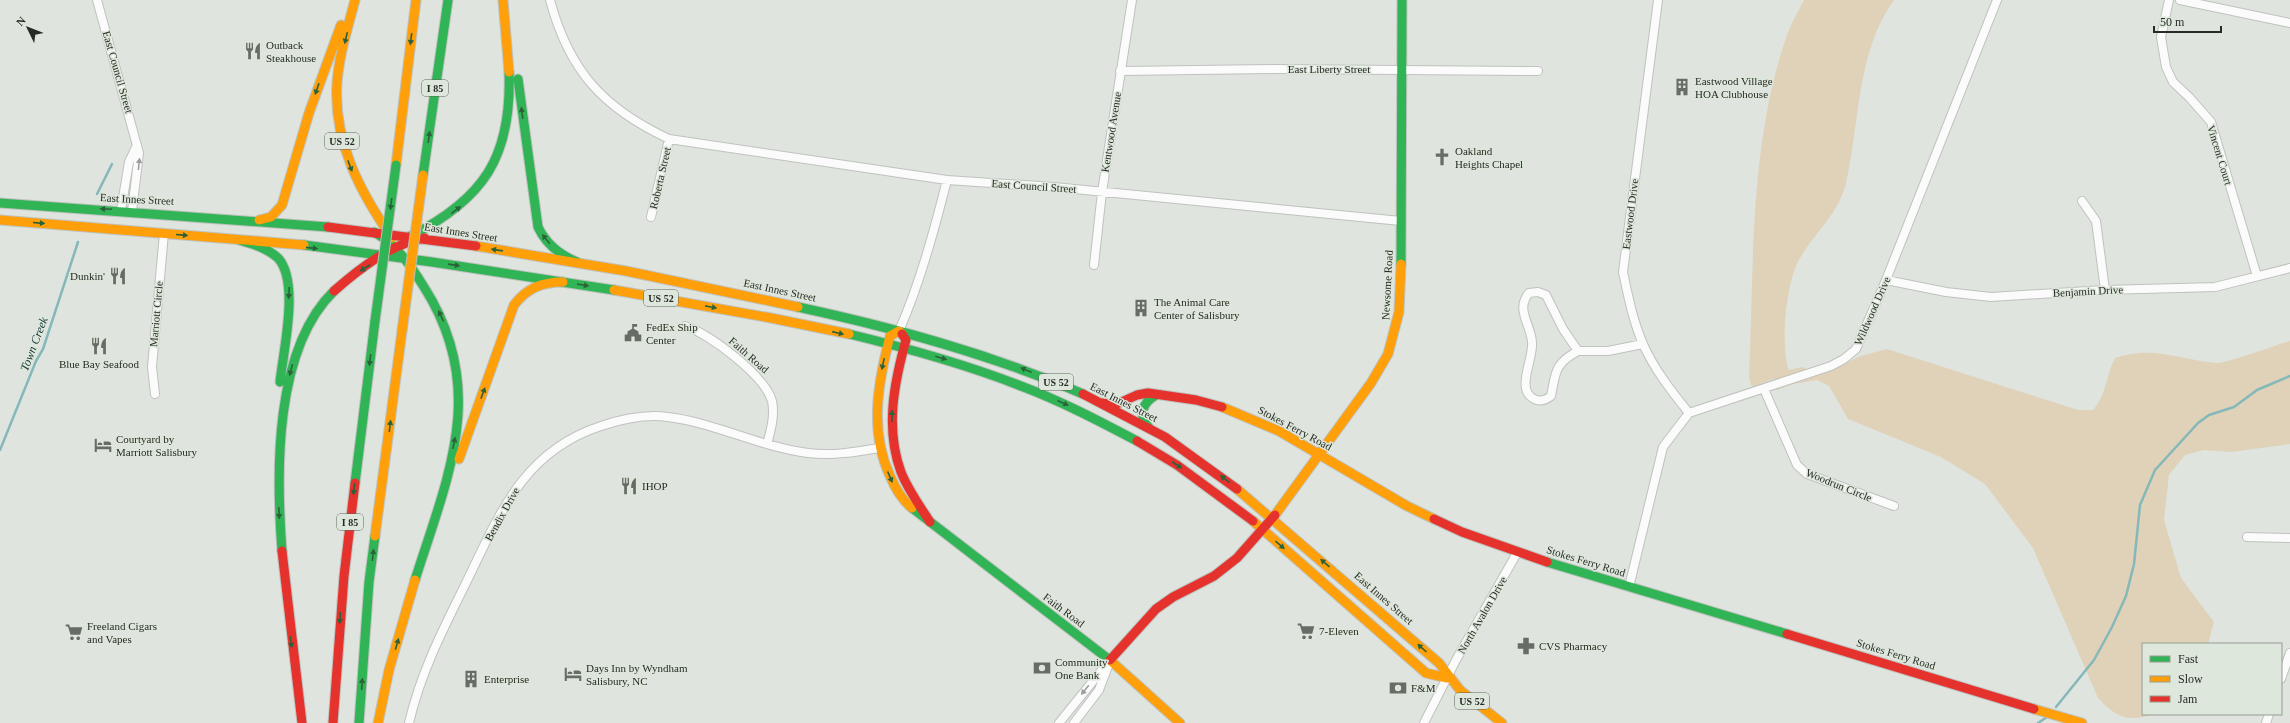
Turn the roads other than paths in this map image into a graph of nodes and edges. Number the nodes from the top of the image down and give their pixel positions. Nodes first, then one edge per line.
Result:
1 (97, 0) edge
2 (350, 0) edge
3 (355, 0) edge
4 (416, 0) edge
5 (448, 0) edge
6 (504, 0) edge
7 (550, 0) edge
8 (1132, 0) edge
9 (1402, 0) edge
10 (1658, 0) edge
11 (1997, 0) edge
12 (2170, 0) edge
13 (2180, 0) edge
14 (2290, 23) edge
15 (1402, 69) junction
16 (1120, 71) junction
17 (1538, 71) dead end
18 (669, 139) junction
19 (137, 145) junction
20 (946, 180) junction
21 (1102, 192) junction
22 (2082, 201) dead end
23 (0, 203) edge
24 (121, 210) junction
25 (132, 211) junction
26 (650, 217) dead end
27 (0, 220) edge
28 (259, 220) junction
29 (1401, 221) junction
30 (374, 232) junction
31 (164, 233) junction
32 (389, 234) junction
33 (410, 236) junction
34 (425, 238) junction
35 (239, 240) junction
36 (396, 246) junction
37 (372, 254) junction
38 (385, 255) junction
39 (404, 258) junction
40 (416, 260) junction
41 (577, 262) junction
42 (1094, 265) dead end
43 (2290, 268) edge
44 (2257, 276) junction
45 (1886, 280) junction
46 (563, 282) junction
47 (2105, 290) junction
48 (685, 326) dead end
49 (899, 331) junction
50 (888, 344) junction
51 (1643, 344) junction
52 (904, 348) junction
53 (1578, 351) junction
54 (1764, 389) junction
55 (155, 394) dead end
56 (1156, 395) junction
57 (1102, 403) junction
58 (1689, 413) junction
59 (1154, 431) junction
60 (767, 444) junction
61 (879, 448) junction
62 (1320, 454) junction
63 (278, 490) junction
64 (1894, 506) dead end
65 (1274, 518) junction
66 (930, 522) junction
67 (1263, 531) junction
68 (2247, 536) dead end
69 (2290, 538) edge
70 (1517, 553) junction
71 (421, 561) junction
72 (1629, 587) junction
73 (2290, 653) edge
74 (1110, 660) junction
75 (2282, 676) edge
76 (1447, 678) junction
77 (302, 723) edge
78 (332, 723) edge
79 (359, 723) edge
80 (378, 723) edge
81 (409, 723) edge
82 (1059, 723) edge
83 (1074, 723) edge
84 (1180, 723) edge
85 (1424, 723) edge
86 (1502, 723) edge
87 (2082, 723) edge

1 - 19 street, East Council Street
2 -> 28 main road
3 -> 32 main road, US 52
4 -> 78 main road, I 85, bridge
79 -> 5 main road, I 85, bridge
33 -> 6 main road
41 -> 6 main road, US 52
7 - 18 street, East Council Street
8 - 16 street, Kentwood Avenue
9 - 15 main road, Newsome Road
10 - 51 street, Eastwood Drive
11 - 45 street, Wildwood Drive
12 - 44 street, Vincent Court
13 - 14 street
15 - 16 street, East Liberty Street
15 - 17 street, East Liberty Street
15 - 29 main road, Newsome Road
16 - 21 street, Kentwood Avenue
18 - 20 street, East Council Street
18 - 26 street, Roberta Street
19 - 24 street
25 -> 19 street, East Council Street
20 - 21 street, East Council Street
20 - 49 street, Faith Road
21 - 29 street, East Council Street
21 - 42 street, Kentwood Avenue
22 - 47 street
24 -> 23 main road, East Innes Street
24 - 25 main road, East Innes Street
25 - 28 main road, East Innes Street
27 -> 31 main road
28 - 30 main road, East Innes Street
29 - 62 main road, Newsome Road
30 - 32 main road, East Innes Street
30 - 36 main road
31 -> 35 main road
31 - 55 street, Marriott Circle
32 - 33 main road, East Innes Street
32 - 36 main road, US 52
33 - 34 main road, East Innes Street
33 - 36 main road
34 - 36 main road
41 -> 34 main road, East Innes Street
35 -> 37 main road
35 -> 63 main road
36 - 37 main road
36 - 38 main road
36 - 39 main road
36 - 40 main road, US 52
37 - 38 main road
38 - 39 main road
38 -> 63 main road
39 - 40 main road
71 -> 39 main road
40 -> 46 main road, US 52
41 - 49 main road, East Innes Street / US 52
43 - 44 street, Benjamin Drive
44 - 47 street, Benjamin Drive
45 - 47 street, Benjamin Drive
45 - 54 street, Wildwood Drive
46 -> 50 main road, US 52
71 -> 46 main road
48 - 60 street, Faith Road
49 - 50 main road, Faith Road
49 - 52 main road, Faith Road
57 -> 49 main road, East Innes Street / US 52
50 - 52 main road, US 52
50 -> 61 main road, Faith Road
51 - 53 street
51 - 58 street, Eastwood Drive
66 -> 52 main road, Faith Road
52 -> 67 main road, US 52
53 - 53 street
54 - 58 street, Wildwood Drive
54 - 64 street, Woodrun Circle
56 - 57 main road, Stokes Ferry Road
56 - 59 main road
56 - 62 main road, Stokes Ferry Road
57 - 59 main road, East Innes Street / US 52
58 - 72 street
65 -> 59 main road, East Innes Street / US 52
60 - 61 street, Bendix Drive
60 - 81 street, Bendix Drive
61 -> 66 main road, Faith Road
62 - 65 main road, Newsome Road
62 - 70 main road, Stokes Ferry Road
63 -> 77 main road
65 - 67 main road, Newsome Road
76 -> 65 main road, East Innes Street / US 52
66 - 74 main road, Faith Road
67 - 74 main road, Newsome Road
67 -> 76 main road, US 52
68 - 69 street
70 - 72 main road, Stokes Ferry Road
70 - 76 street, North Avalon Drive
80 -> 71 main road
72 - 87 main road, Stokes Ferry Road
73 - 75 street
74 -> 82 street
74 - 83 street
74 - 84 main road, Faith Road
76 - 85 street, North Avalon Drive
76 - 86 main road, East Innes Street / US 52

